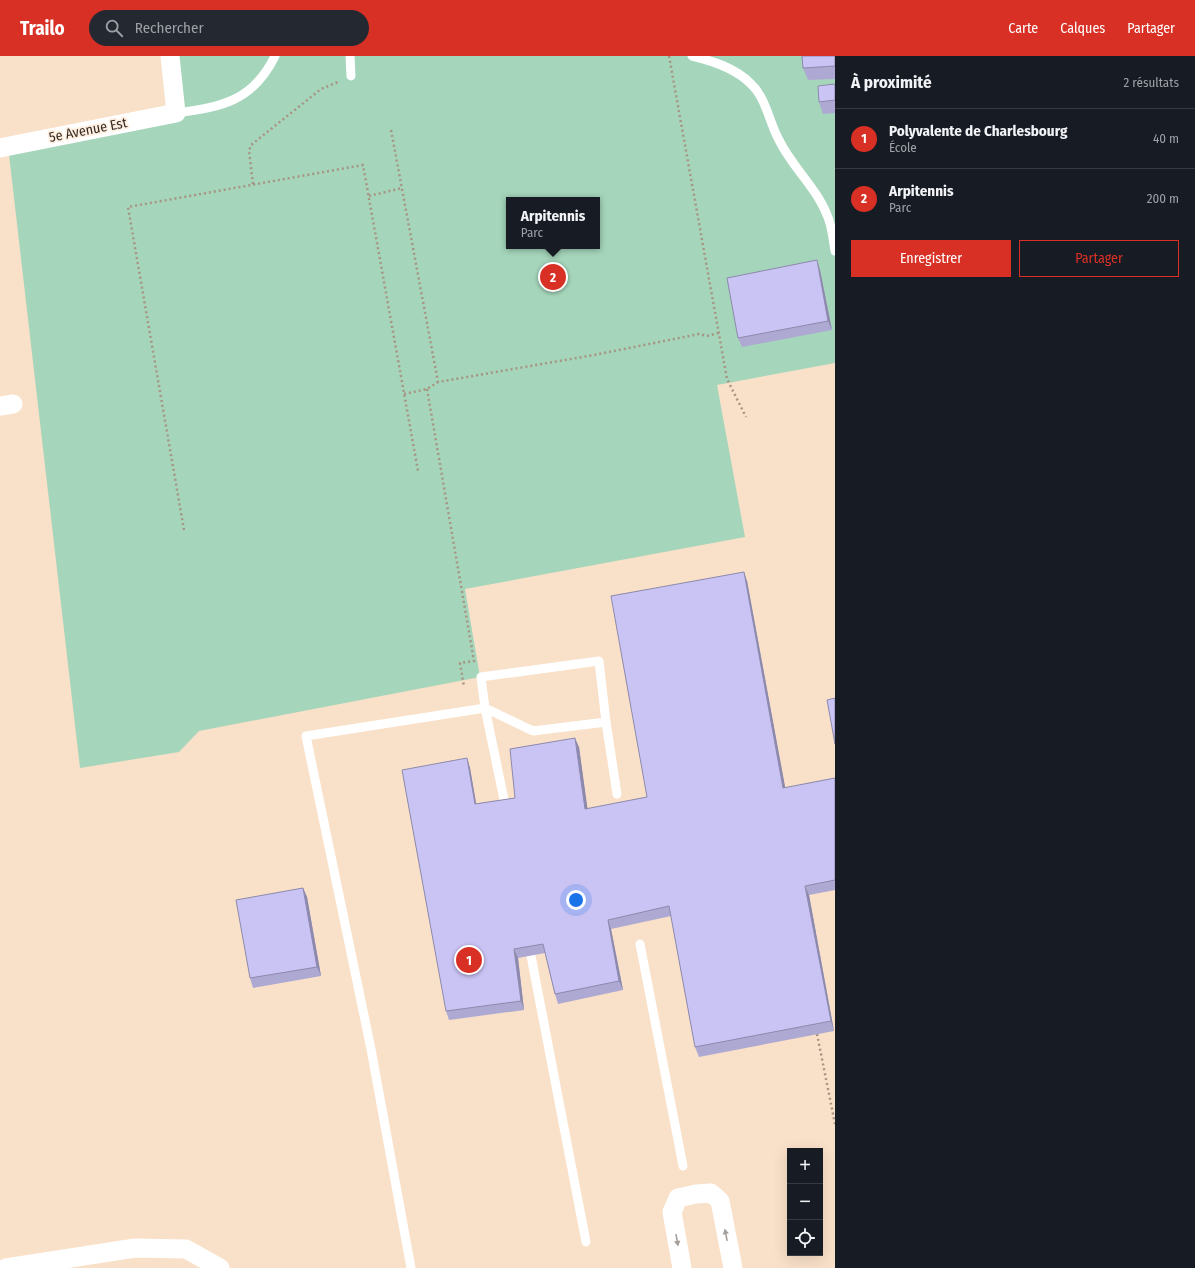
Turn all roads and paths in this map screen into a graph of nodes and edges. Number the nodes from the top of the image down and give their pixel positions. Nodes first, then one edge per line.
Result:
1 (170, 56) edge
2 (275, 56) edge
3 (350, 56) edge
4 (669, 56) edge
5 (692, 56) edge
6 (351, 76) joint
7 (176, 113) junction
8 (392, 130) dead end
9 (0, 148) edge
10 (253, 184) junction
11 (402, 188) junction
12 (369, 196) junction
13 (835, 250) edge
14 (719, 333) junction
15 (438, 382) junction
16 (426, 389) junction
17 (404, 394) junction
18 (746, 417) dead end
19 (418, 471) dead end
20 (184, 530) dead end
21 (464, 687) dead end
22 (485, 708) junction
23 (606, 722) junction
24 (617, 794) dead end
25 (506, 810) edge
26 (640, 944) dead end
27 (531, 956) edge
28 (818, 1034) edge
29 (835, 1124) edge
30 (683, 1166) dead end
31 (586, 1242) dead end
32 (6, 1268) edge
33 (220, 1268) edge
34 (411, 1268) edge
35 (682, 1268) edge
36 (733, 1268) edge

1 - 7 street
2 - 7 lane
3 - 6 lane
4 - 14 path
5 - 13 lane
6 - 10 path
7 - 9 street, 5e Avenue Est
8 - 11 path
10 - 12 path
10 - 20 path
11 - 12 path
11 - 15 path
12 - 17 path
14 - 15 path
14 - 18 path
15 - 16 path
16 - 17 path
16 - 21 path
17 - 19 path
22 - 23 lane
22 - 23 lane
22 - 25 lane
22 - 34 lane
23 - 24 lane
26 - 30 lane
27 - 31 lane
28 - 29 path
32 - 33 street
36 -> 35 street

